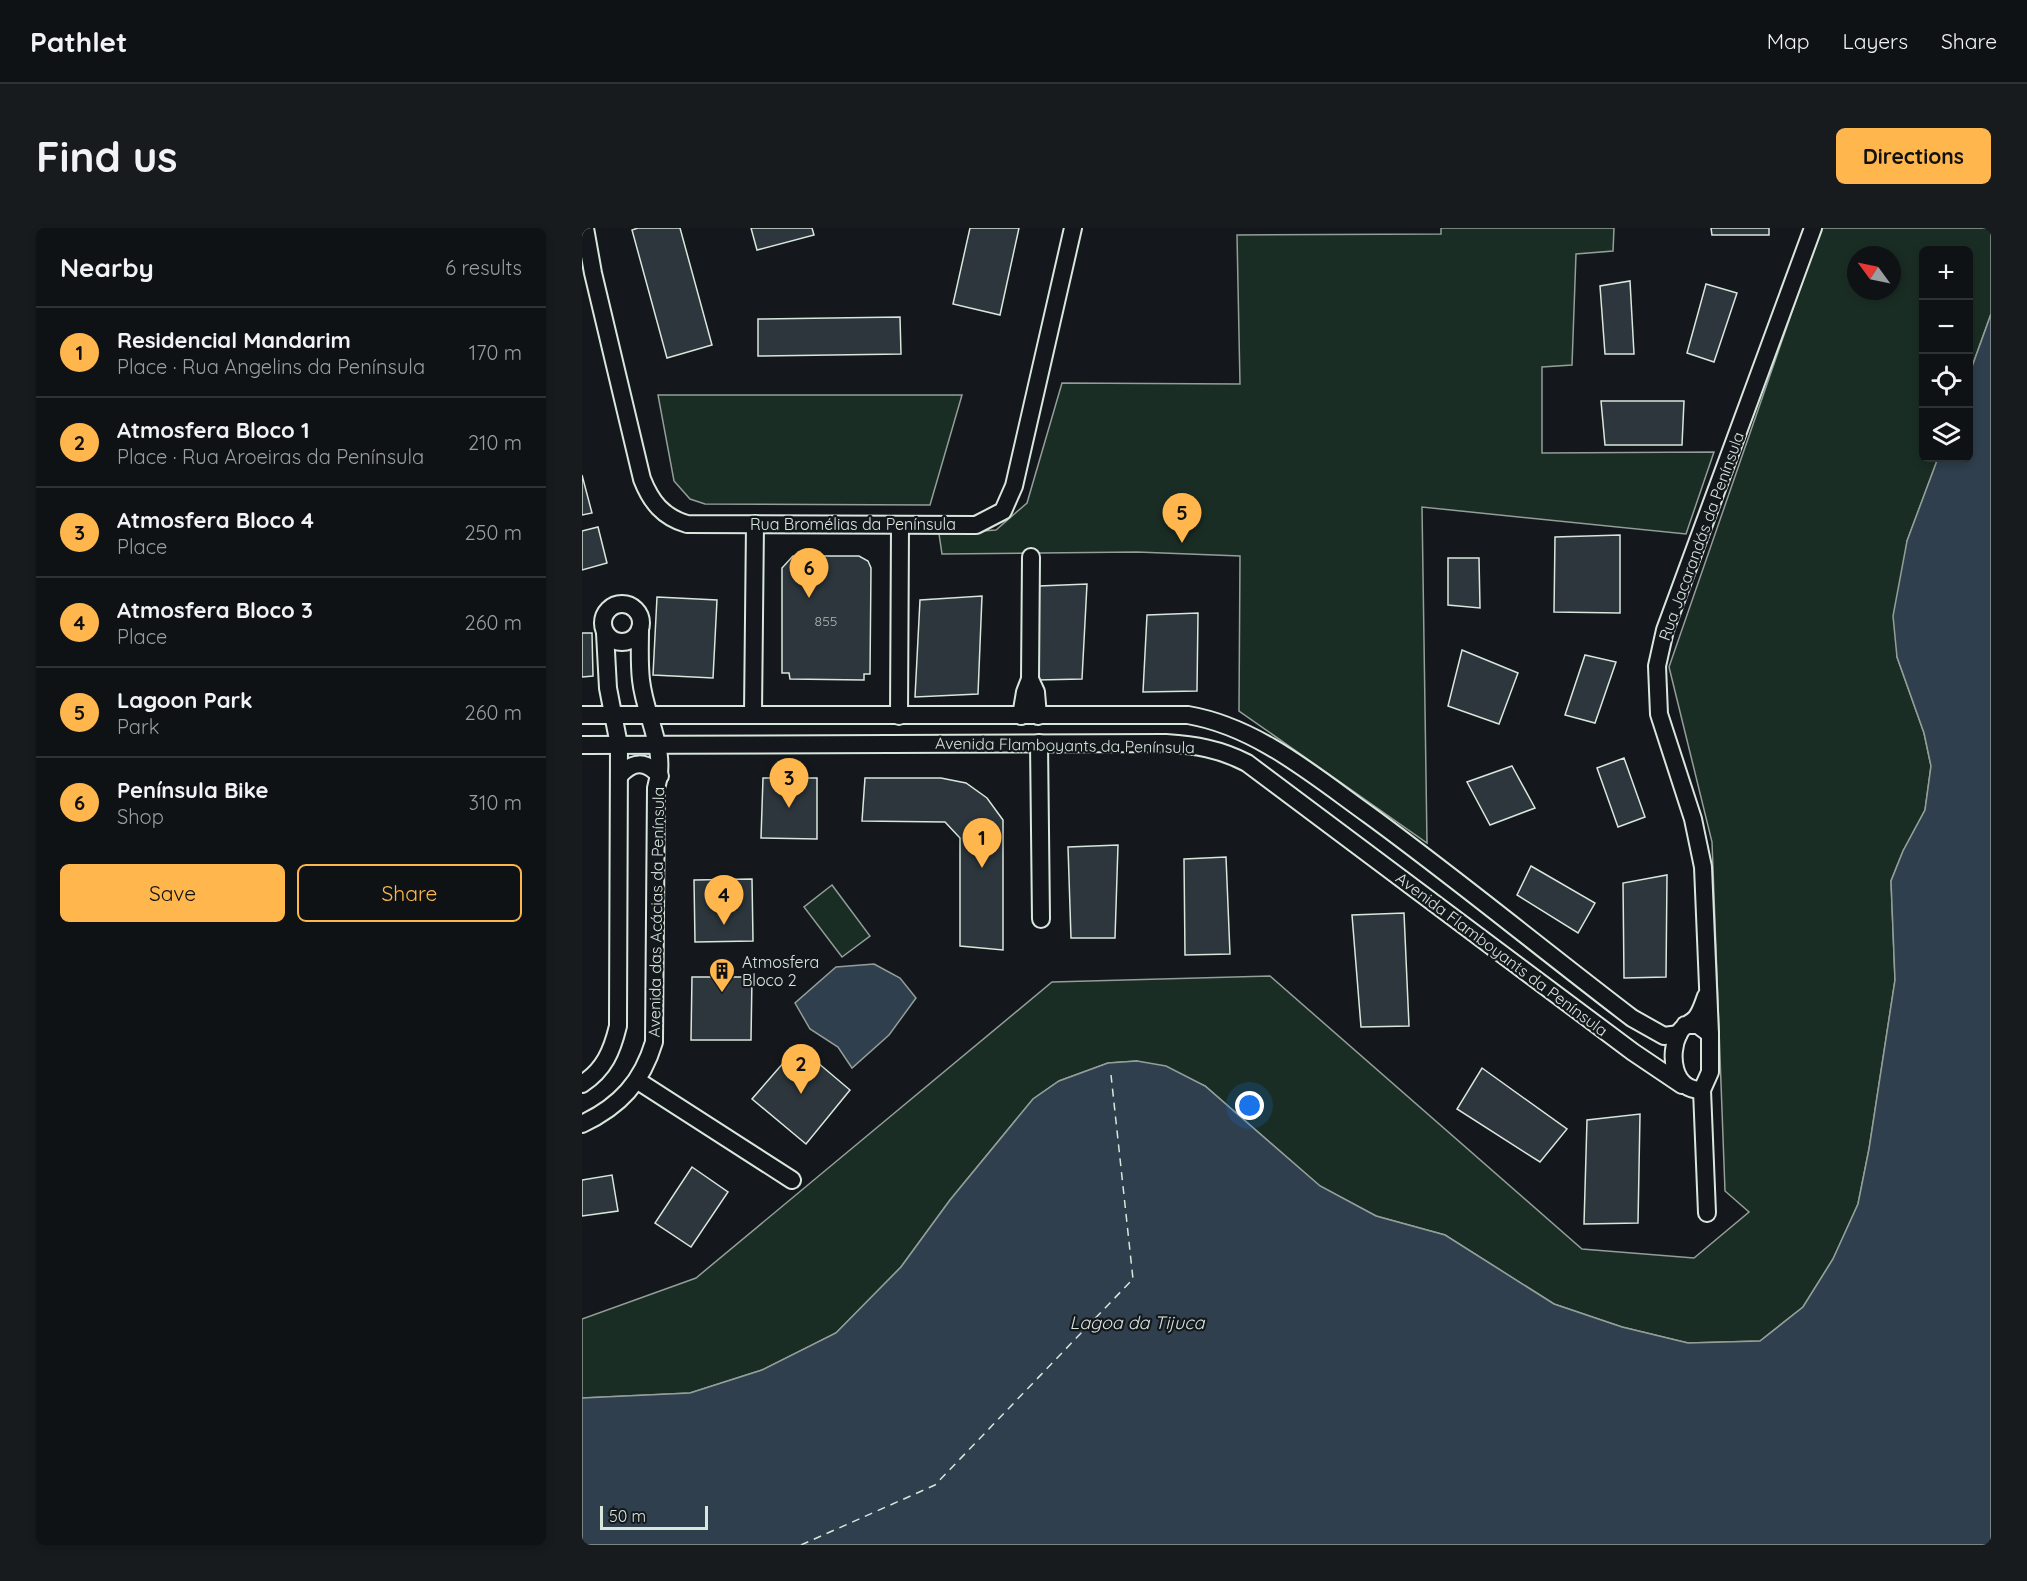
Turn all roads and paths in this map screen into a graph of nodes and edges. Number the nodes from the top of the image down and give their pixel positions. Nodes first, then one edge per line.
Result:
1 (585, 228) edge
2 (1073, 228) edge
3 (1814, 228) edge
4 (587, 267) edge
5 (754, 524) junction
6 (900, 526) junction
7 (1031, 557) dead end
8 (640, 629) junction
9 (605, 633) junction
10 (1030, 679) junction
11 (753, 713) junction
12 (587, 715) edge
13 (615, 716) junction
14 (649, 716) junction
15 (899, 716) junction
16 (1021, 716) junction
17 (1038, 716) junction
18 (1039, 743) junction
19 (587, 745) edge
20 (619, 745) junction
21 (658, 745) junction
22 (1296, 764) junction
23 (619, 776) junction
24 (660, 776) junction
25 (1281, 789) junction
26 (1041, 920) dead end
27 (1707, 993) junction
28 (1682, 1029) junction
29 (1710, 1034) junction
30 (638, 1081) junction
31 (582, 1084) edge
32 (1682, 1085) junction
33 (1702, 1090) junction
34 (582, 1124) edge
35 (792, 1180) dead end
36 (1707, 1213) dead end

1 - 4 street, Rua Bromélias da Península
2 - 6 street, Rua Bromélias da Península
3 - 27 street, Rua Jacarandás da Península
4 - 5 street, Rua Bromélias da Península
5 - 6 street, Rua Bromélias da Península
5 - 11 street
6 - 15 street
7 - 10 street
8 - 9 street
8 - 9 street
8 - 14 street, Avenida das Acácias da Península
9 - 13 street
10 - 16 street
10 - 17 street
11 - 14 street, Avenida Flamboyants da Península
11 - 15 street, Avenida Flamboyants da Península
12 - 13 street, Avenida Flamboyants da Península
12 - 19 street, Avenida Flamboyants da Península
13 - 14 street, Avenida Flamboyants da Península
13 - 20 street
14 - 21 street, Avenida das Acácias da Península
15 - 16 street, Avenida Flamboyants da Península
16 - 17 street, Avenida Flamboyants da Península
17 - 22 street, Avenida Flamboyants da Península
18 - 21 street, Avenida Flamboyants da Península
18 - 25 street, Avenida Flamboyants da Península
18 - 26 street
19 - 20 street, Avenida Flamboyants da Península
20 - 21 street, Avenida Flamboyants da Península
20 - 23 street
21 - 24 street, Avenida das Acácias da Península
22 - 25 street
22 - 28 street, Avenida Flamboyants da Península
23 - 24 street, Avenida das Acácias da Península
23 - 31 street
24 - 30 street, Avenida das Acácias da Península
25 - 32 street, Avenida Flamboyants da Península
27 - 28 street, Rua Jacarandás da Península
27 - 29 street, Rua Jacarandás da Península
28 - 29 street
28 - 32 street
29 - 33 street, Rua Jacarandás da Península
30 - 34 street, Avenida das Acácias da Península
30 - 35 street
32 - 33 street
33 - 36 street, Rua Jacarandás da Península

